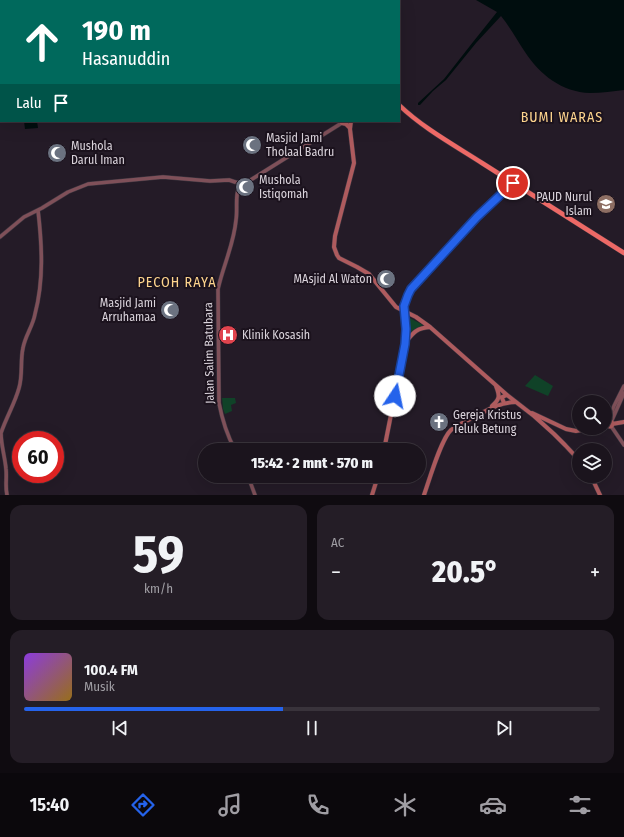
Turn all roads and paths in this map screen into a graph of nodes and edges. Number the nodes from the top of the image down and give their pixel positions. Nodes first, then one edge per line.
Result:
1 (400, 106) edge
2 (344, 122) edge
3 (352, 122) edge
4 (350, 128) junction
5 (513, 183) junction
6 (241, 184) junction
7 (38, 210) junction
8 (0, 237) edge
9 (624, 253) edge
10 (404, 311) junction
11 (430, 327) junction
12 (405, 344) junction
13 (494, 384) junction
14 (624, 386) edge
15 (624, 393) edge
16 (507, 395) junction
17 (515, 402) junction
18 (504, 403) junction
19 (491, 408) junction
20 (525, 409) junction
21 (612, 413) edge
22 (612, 418) edge
23 (624, 422) edge
24 (612, 424) edge
25 (612, 428) edge
26 (572, 430) edge
27 (232, 443) edge
28 (385, 443) edge
29 (624, 445) edge
30 (572, 452) edge
31 (251, 483) edge
32 (376, 483) edge
33 (594, 483) edge
34 (7, 495) edge
35 (255, 495) edge
36 (372, 495) edge
37 (424, 495) edge
38 (600, 495) edge

1 - 5 highway
2 - 4 main road
2 - 6 street
3 - 4 main road
4 - 10 main road
5 - 9 highway
5 - 10 street
6 - 7 street
6 - 27 street, Jalan Salim Batubara
7 - 8 street
7 - 34 street
10 - 11 main road
10 - 12 main road
11 - 12 main road
11 - 13 main road
12 - 28 main road
13 - 16 main road
13 - 19 main road
14 - 21 street
15 - 22 street
16 - 17 main road
16 - 18 main road
17 - 18 main road
17 - 20 main road
18 - 19 main road
19 - 37 main road
20 - 26 main road
20 - 30 main road
23 - 24 main road
25 - 29 street
31 - 35 street
32 - 36 main road
33 - 38 main road

